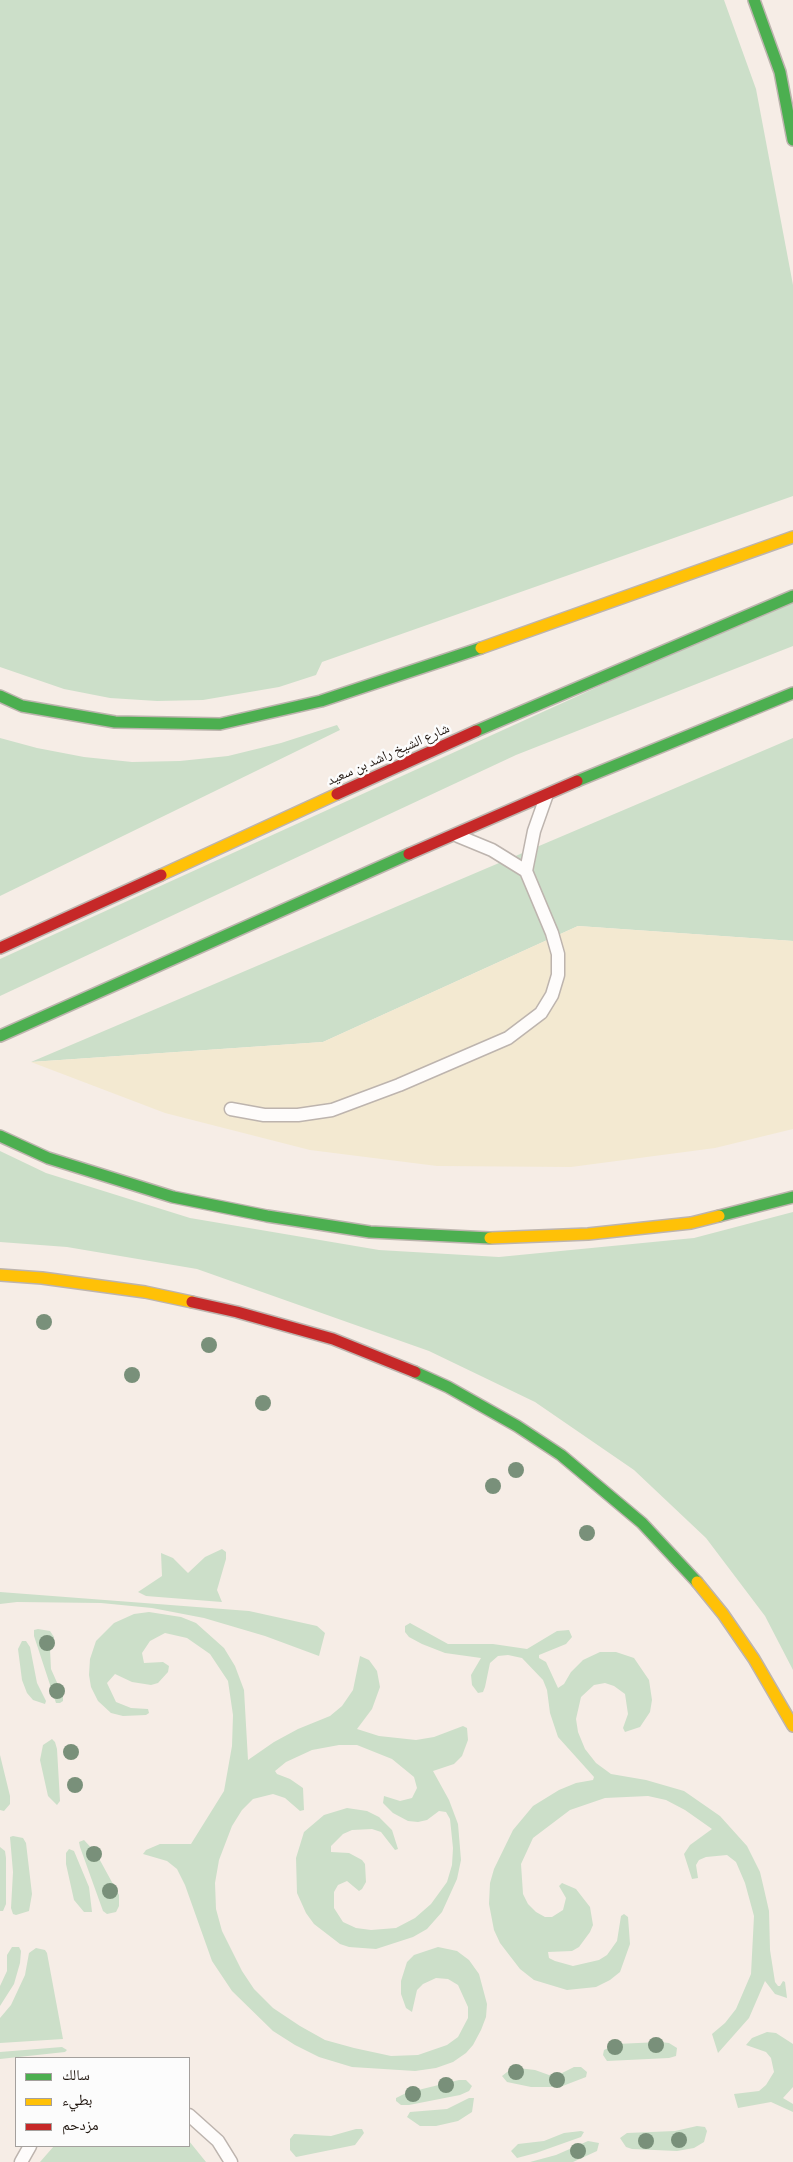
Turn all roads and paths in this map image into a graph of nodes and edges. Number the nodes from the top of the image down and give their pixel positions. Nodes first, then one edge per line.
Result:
1 (754, 0) edge
2 (793, 140) edge
3 (793, 536) edge
4 (793, 596) edge
5 (793, 693) edge
6 (0, 696) edge
7 (548, 793) junction
8 (455, 834) junction
9 (526, 871) junction
10 (0, 948) edge
11 (0, 1036) edge
12 (231, 1109) dead end
13 (0, 1136) edge
14 (793, 1197) edge
15 (0, 1275) edge
16 (793, 1726) edge
17 (190, 2116) edge
18 (29, 2147) edge
19 (21, 2162) edge
20 (231, 2162) edge

1 - 2 main road
3 - 6 main road
4 - 10 main road, شارع الشيخ راشد بن سعيد
5 - 7 main road
7 - 8 main road
7 - 9 lane
8 - 9 lane
8 - 11 main road
9 - 12 lane
13 - 14 main road
15 - 16 main road
17 - 20 lane
18 - 19 lane

